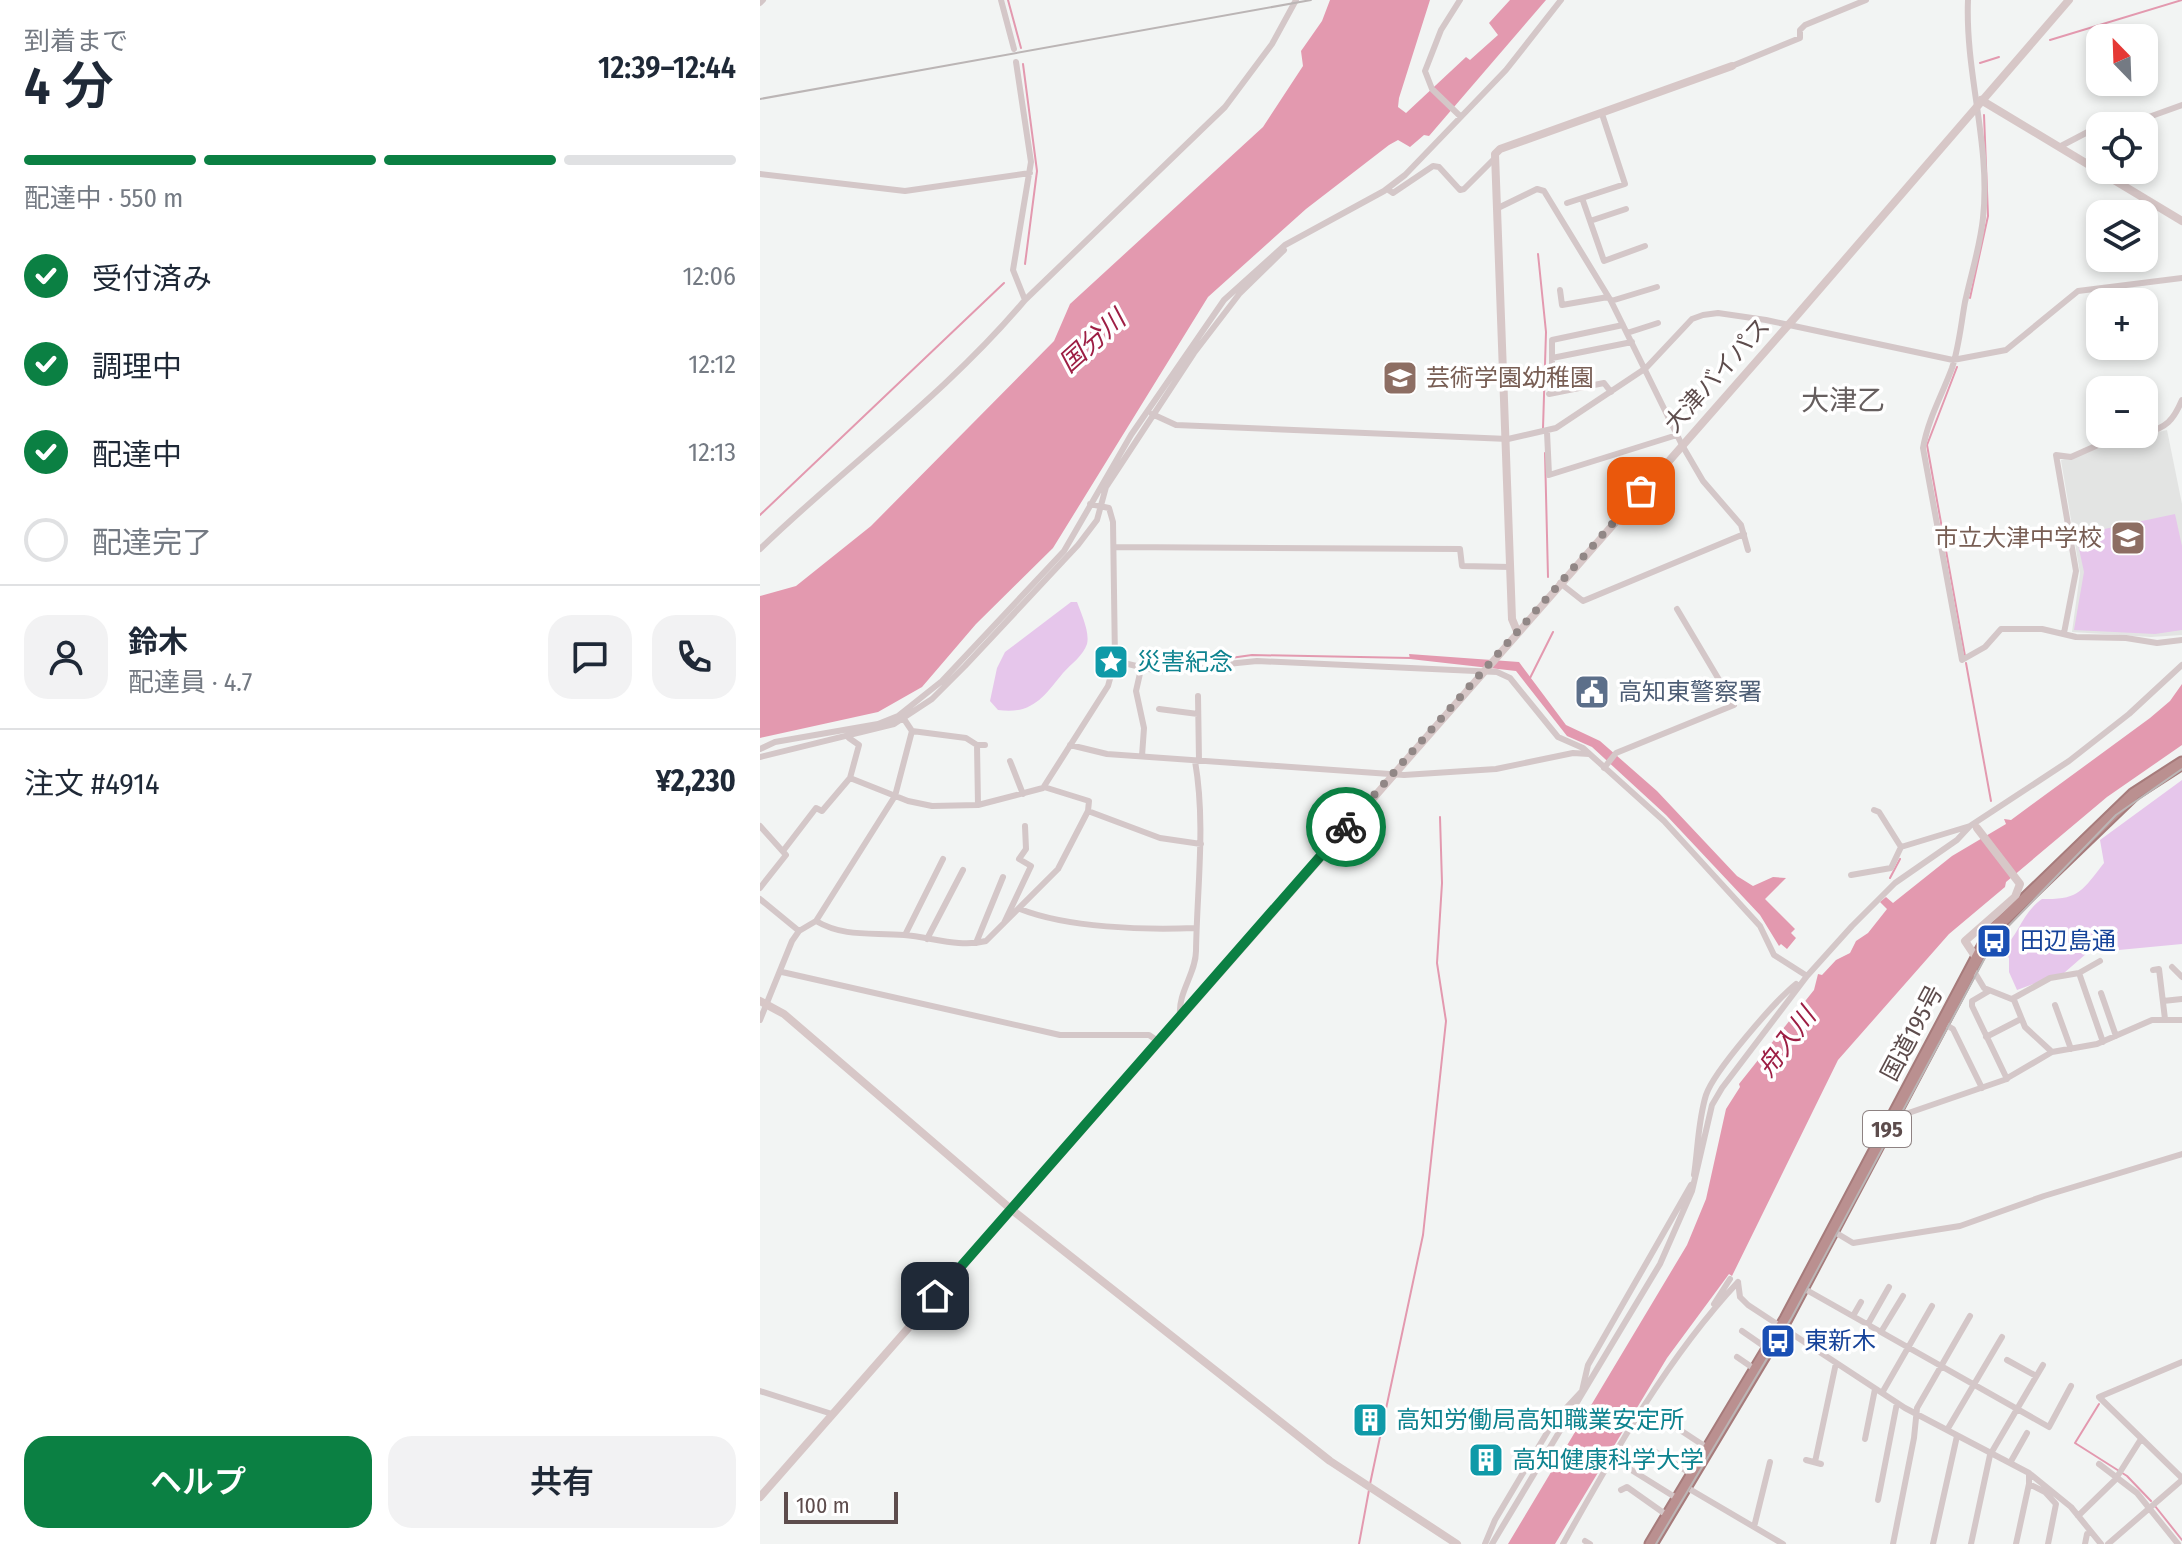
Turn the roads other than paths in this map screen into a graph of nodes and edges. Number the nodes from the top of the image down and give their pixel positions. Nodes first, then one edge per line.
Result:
1 (1001, 0) edge
2 (1296, 0) edge
3 (1460, 0) edge
4 (1561, 0) edge
5 (1866, 0) edge
6 (1968, 0) edge
7 (2069, 0) edge
8 (1014, 49) dead end
9 (1016, 62) dead end
10 (1732, 66) joint
11 (1981, 100) junction
12 (2182, 105) edge
13 (1975, 109) junction
14 (1458, 114) junction
15 (1602, 114) junction
16 (2061, 146) junction
17 (1496, 157) junction
18 (1030, 173) junction
19 (760, 174) edge
20 (1387, 189) junction
21 (1582, 198) junction
22 (1567, 203) dead end
23 (1498, 208) junction
24 (1626, 209) dead end
25 (1590, 221) junction
26 (2182, 221) edge
27 (1296, 238) junction
28 (1645, 246) dead end
29 (2182, 278) edge
30 (1657, 287) dead end
31 (1560, 290) dead end
32 (1610, 299) junction
33 (1025, 300) junction
34 (1658, 323) dead end
35 (1623, 325) junction
36 (1788, 325) junction
37 (1627, 333) junction
38 (1632, 342) junction
39 (1552, 358) junction
40 (1953, 360) junction
41 (1646, 368) junction
42 (1552, 371) dead end
43 (1611, 392) junction
44 (1549, 394) dead end
45 (2182, 400) edge
46 (1152, 414) junction
47 (2158, 429) edge
48 (1547, 432) junction
49 (1677, 435) junction
50 (1508, 439) junction
51 (1682, 445) junction
52 (2091, 448) edge
53 (1090, 504) junction
54 (1103, 507) junction
55 (1744, 534) junction
56 (1116, 547) junction
57 (760, 549) edge
58 (1748, 550) dead end
59 (1511, 567) junction
60 (1560, 583) junction
61 (1677, 609) dead end
62 (1517, 631) junction
63 (2064, 633) junction
64 (2182, 640) edge
65 (1115, 661) junction
66 (2182, 665) edge
67 (1141, 669) junction
68 (1484, 671) junction
69 (1198, 696) dead end
70 (1159, 709) dead end
71 (1198, 714) junction
72 (904, 719) junction
73 (912, 731) junction
74 (847, 737) junction
75 (1070, 745) junction
76 (760, 749) edge
77 (1589, 754) junction
78 (1142, 756) junction
79 (760, 757) edge
80 (1010, 761) dead end
81 (1197, 761) junction
82 (2182, 763) edge
83 (1606, 766) junction
84 (1393, 775) junction
85 (850, 778) junction
86 (1044, 787) junction
87 (1023, 794) junction
88 (895, 796) junction
89 (978, 805) junction
90 (1874, 810) dead end
91 (1088, 811) junction
92 (760, 826) edge
93 (1025, 826) dead end
94 (1974, 827) junction
95 (1201, 844) junction
96 (1901, 847) junction
97 (783, 851) junction
98 (943, 859) dead end
99 (963, 870) dead end
100 (1851, 875) dead end
101 (1003, 877) dead end
102 (760, 888) edge
103 (760, 899) edge
104 (1020, 909) junction
105 (816, 921) junction
106 (1003, 926) junction
107 (1195, 928) junction
108 (799, 931) junction
109 (905, 935) junction
110 (927, 939) junction
111 (976, 943) junction
112 (2100, 961) dead end
113 (1974, 964) junction
114 (2172, 967) dead end
115 (2153, 970) dead end
116 (782, 972) junction
117 (2079, 973) junction
118 (1807, 976) junction
119 (2182, 977) edge
120 (1989, 991) junction
121 (2101, 993) dead end
122 (1957, 996) junction
123 (2012, 999) junction
124 (2182, 999) edge
125 (2163, 1001) junction
126 (763, 1002) edge
127 (1971, 1003) junction
128 (2055, 1005) dead end
129 (1180, 1015) junction
130 (2021, 1019) junction
131 (2165, 1019) junction
132 (760, 1020) edge
133 (2182, 1020) edge
134 (1943, 1023) junction
135 (2116, 1036) junction
136 (1986, 1037) junction
137 (1158, 1041) junction
138 (2103, 1042) junction
139 (2071, 1049) junction
140 (2052, 1052) junction
141 (2007, 1079) junction
142 (1982, 1088) junction
143 (1893, 1119) junction
144 (2182, 1154) edge
145 (1012, 1210) junction
146 (1833, 1231) junction
147 (1730, 1279) dead end
148 (1889, 1287) dead end
149 (1803, 1288) junction
150 (1903, 1296) dead end
151 (1861, 1302) dead end
152 (1932, 1306) dead end
153 (1708, 1314) junction
154 (1853, 1316) junction
155 (1970, 1316) dead end
156 (1868, 1324) junction
157 (1781, 1326) junction
158 (1742, 1331) dead end
159 (1881, 1332) junction
160 (2002, 1337) dead end
161 (1909, 1348) junction
162 (1768, 1349) junction
163 (1737, 1357) dead end
164 (2007, 1360) dead end
165 (2182, 1362) edge
166 (1836, 1363) junction
167 (2043, 1365) dead end
168 (1941, 1366) junction
169 (1756, 1370) junction
170 (2036, 1376) junction
171 (1974, 1385) junction
172 (2071, 1386) dead end
173 (760, 1391) edge
174 (1582, 1391) junction
175 (1878, 1391) junction
176 (1897, 1403) junction
177 (2017, 1409) junction
178 (832, 1414) junction
179 (1916, 1414) junction
180 (1671, 1424) dead end
181 (1947, 1430) junction
182 (2027, 1433) dead end
183 (1957, 1436) junction
184 (1865, 1439) dead end
185 (2141, 1439) junction
186 (1709, 1449) junction
187 (1654, 1451) dead end
188 (1991, 1452) junction
189 (1806, 1460) dead end
190 (1617, 1461) dead end
191 (1770, 1462) dead end
192 (2010, 1463) junction
193 (2099, 1464) dead end
194 (2029, 1473) junction
195 (2116, 1474) junction
196 (1693, 1475) junction
197 (2182, 1479) edge
198 (2029, 1484) junction
199 (1686, 1486) junction
200 (1621, 1490) dead end
201 (760, 1497) edge
202 (1678, 1499) junction
203 (1878, 1500) dead end
204 (2149, 1509) junction
205 (1668, 1516) junction
206 (2078, 1516) junction
207 (1754, 1527) junction
208 (2087, 1534) dead end
209 (1457, 1544) edge
210 (1485, 1544) edge
211 (1492, 1544) edge
212 (1563, 1544) edge
213 (1651, 1544) edge
214 (1783, 1544) edge
215 (1893, 1544) edge
216 (1933, 1544) edge
217 (1971, 1544) edge
218 (2016, 1544) edge
219 (2048, 1544) edge
220 (2085, 1544) edge
221 (2101, 1544) edge
222 (2108, 1544) edge
223 (2178, 1544) edge

1 - 8 street
2 - 33 street
3 - 14 street
4 - 14 street
5 - 10 street
6 - 13 street
7 - 11 main road, 大津バイパス
9 - 18 street
10 - 15 main road
11 - 13 main road, 大津バイパス
11 - 16 main road
12 - 16 street
13 - 36 main road, 大津バイパス
13 - 40 street
14 - 20 street
15 - 17 main road
15 - 21 street
16 - 26 main road
17 - 20 street
17 - 23 main road
18 - 19 street
18 - 33 street
20 - 27 street
21 - 22 street
21 - 25 street
23 - 32 street
23 - 50 main road
24 - 25 street
25 - 28 street
27 - 46 street
27 - 53 street
29 - 40 street
30 - 32 street
31 - 32 street
32 - 35 street
33 - 57 street
34 - 37 street
35 - 37 street
35 - 39 street
36 - 40 street
36 - 41 street
36 - 51 main road, 大津バイパス
37 - 38 street
38 - 39 street
38 - 41 street
39 - 42 street
40 - 63 street
41 - 43 street
41 - 49 street
43 - 44 street
43 - 48 street
45 - 47 street
46 - 50 street
46 - 54 street
48 - 49 street
48 - 50 street
49 - 51 street
50 - 59 main road
51 - 55 street
51 - 60 main road, 大津バイパス
52 - 63 street
53 - 54 street
53 - 76 street
54 - 56 street
54 - 72 street
55 - 58 street
55 - 60 street
56 - 59 street
56 - 65 street
59 - 62 main road
60 - 62 main road, 大津バイパス
61 - 83 street
62 - 68 main road, 大津バイパス
63 - 64 street
65 - 67 street
65 - 75 street
66 - 94 street
67 - 68 street
67 - 78 street
68 - 77 street
68 - 84 main road, 大津バイパス
69 - 71 street
70 - 71 street
71 - 81 street
72 - 73 street
72 - 74 street
73 - 88 street
73 - 89 street
74 - 79 street
74 - 85 street
75 - 78 street
75 - 86 street
77 - 83 street
77 - 84 street
78 - 81 street
80 - 87 street
81 - 84 street
81 - 95 street
82 - 113 highway, 国道195号 / 195
83 - 118 street
84 - 129 main road, 大津バイパス
85 - 88 street
85 - 97 street
86 - 87 street
86 - 91 street
87 - 89 street
88 - 89 street
88 - 105 street
90 - 96 street
91 - 95 street
91 - 104 street
92 - 97 street
93 - 106 street
94 - 96 street
94 - 113 main road
94 - 118 street
95 - 107 street
96 - 100 street
97 - 102 street
98 - 109 street
99 - 110 street
101 - 111 street
103 - 108 street
104 - 106 street
104 - 107 street
105 - 108 street
105 - 109 street
106 - 111 street
107 - 129 street
108 - 116 street
109 - 110 street
110 - 111 street
112 - 117 street
113 - 120 street
113 - 122 highway, 国道195号 / 195
114 - 119 street
115 - 125 street
116 - 126 street
116 - 137 street
117 - 123 street
117 - 138 street
118 - 174 street
118 - 174 street
120 - 123 street
120 - 127 street
121 - 135 street
122 - 127 street
122 - 134 highway, 国道195号 / 195
123 - 130 street
124 - 125 street
125 - 131 street
126 - 132 street
126 - 145 main road
127 - 136 street
128 - 139 street
129 - 137 main road, 大津バイパス
130 - 136 street
130 - 140 street
131 - 133 street
131 - 135 street
134 - 142 street
134 - 143 highway, 国道195号 / 195
135 - 138 street
136 - 141 street
137 - 145 main road, 大津バイパス
138 - 139 street
139 - 140 street
140 - 141 street
141 - 142 street
142 - 143 street
143 - 146 highway, 国道195号 / 195
144 - 146 street
145 - 178 main road, 大津バイパス
145 - 209 main road
146 - 149 highway, 国道195号 / 195
147 - 153 street
148 - 156 street
149 - 154 street
149 - 157 highway, 国道195号 / 195
150 - 159 street
151 - 154 street
152 - 161 street
153 - 157 street
153 - 212 street
154 - 156 street
155 - 168 street
156 - 159 street
157 - 162 highway, 国道195号 / 195
157 - 166 street
158 - 162 street
159 - 161 street
160 - 171 street
161 - 168 street
161 - 175 street
162 - 169 highway, 国道195号 / 195
163 - 169 street
164 - 170 street
165 - 185 street
166 - 175 street
166 - 189 street
167 - 170 street
168 - 171 street
168 - 179 street
169 - 186 highway, 国道195号 / 195
170 - 177 street
171 - 177 street
171 - 181 street
172 - 177 street
173 - 178 street
174 - 210 street
174 - 211 street
175 - 176 street
175 - 184 street
176 - 179 street
176 - 203 street
177 - 188 street
178 - 201 main road, 大津バイパス
179 - 181 street
179 - 215 street
180 - 186 street
181 - 183 street
182 - 192 street
183 - 188 street
183 - 216 street
185 - 195 street
185 - 197 street
186 - 196 highway, 国道195号 / 195
187 - 196 street
188 - 192 street
188 - 217 street
190 - 202 street
191 - 207 street
192 - 194 street
193 - 195 street
194 - 198 street
194 - 206 street
195 - 204 street
195 - 206 street
196 - 199 highway, 国道195号 / 195
197 - 204 street
198 - 218 street
198 - 219 street
199 - 202 highway, 国道195号 / 195
199 - 207 street
200 - 205 street
202 - 205 highway, 国道195号 / 195
204 - 222 street
204 - 223 street
205 - 213 highway, 国道195号 / 195
206 - 221 street
207 - 214 street
208 - 220 street

